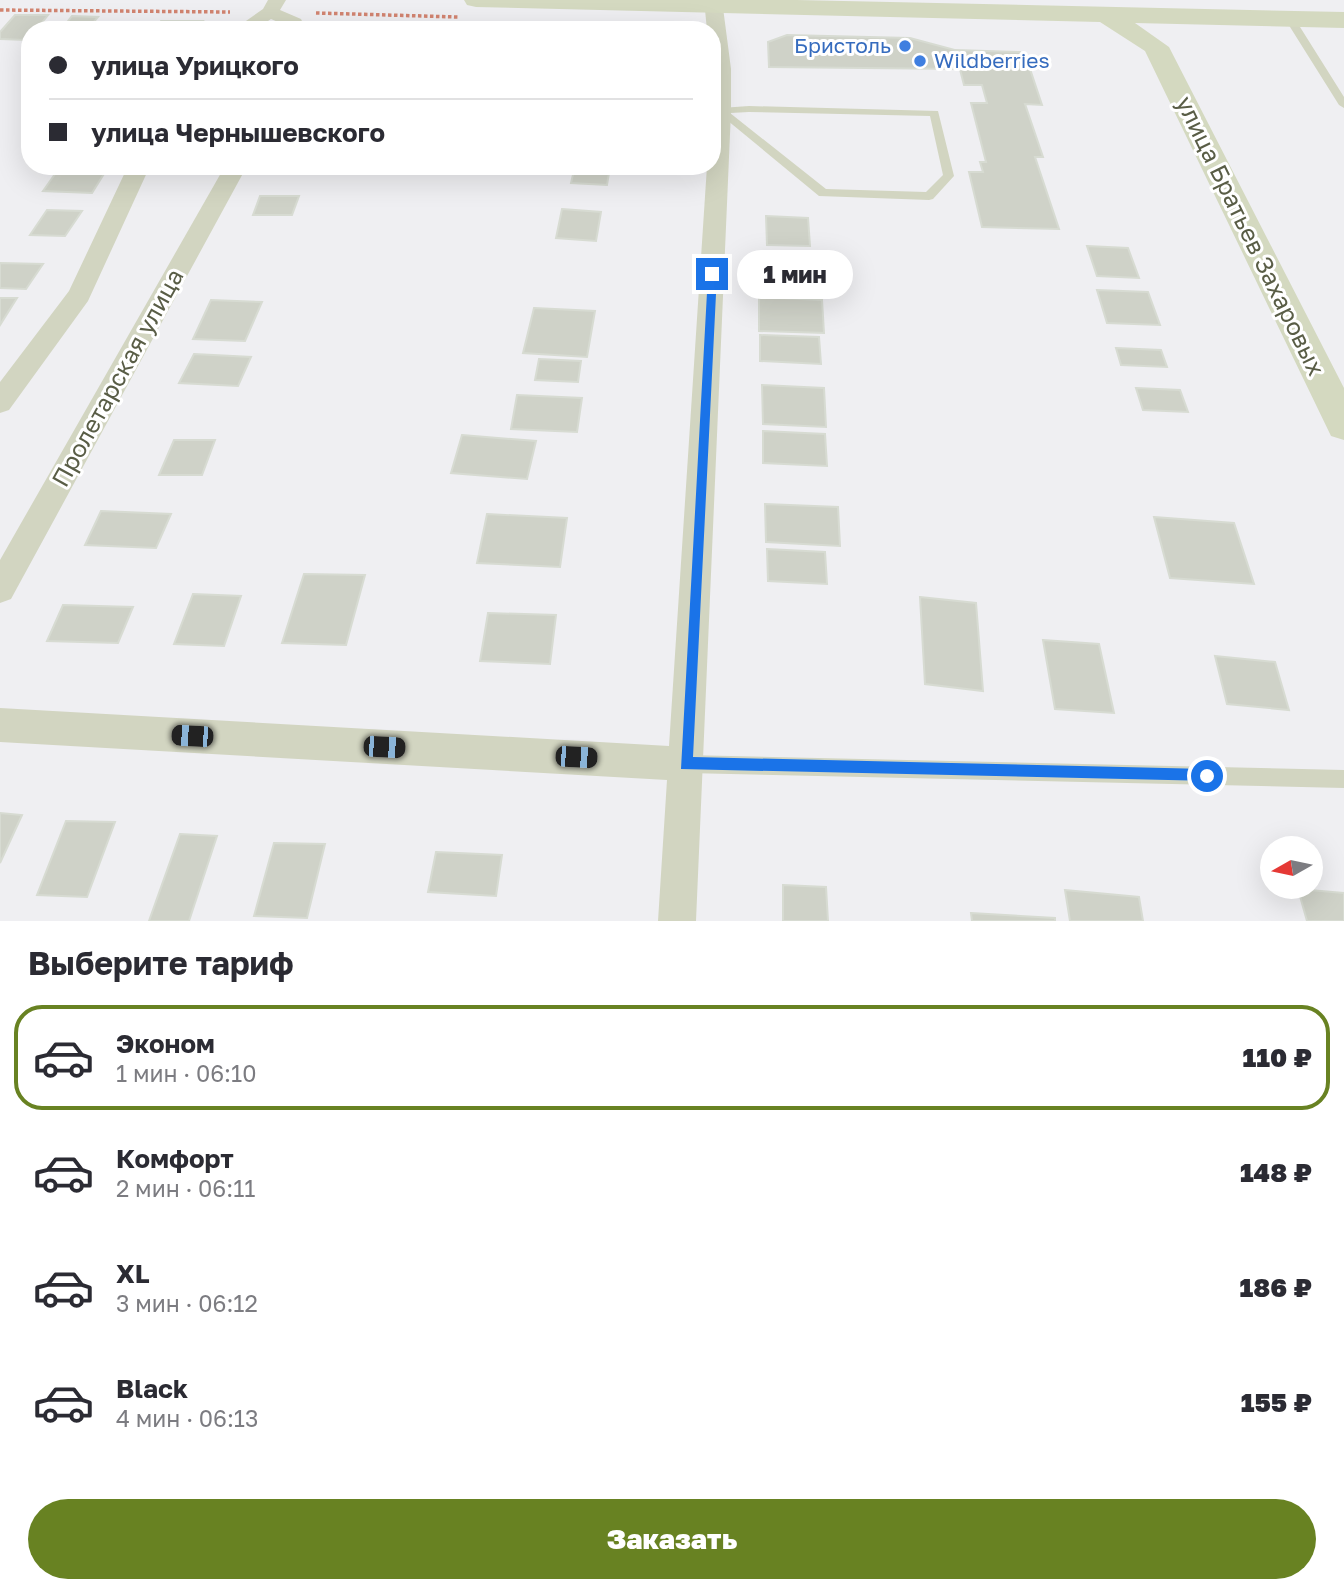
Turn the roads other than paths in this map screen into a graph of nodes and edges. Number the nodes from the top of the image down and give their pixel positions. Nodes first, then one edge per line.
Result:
1 (712, 3) edge
2 (273, 6) edge
3 (1103, 7) edge
4 (1161, 8) edge
5 (470, 9) edge
6 (1290, 19) junction
7 (1344, 20) edge
8 (254, 21) edge
9 (292, 21) edge
10 (714, 21) edge
11 (1156, 47) junction
12 (721, 69) edge
13 (1344, 105) edge
14 (721, 111) junction
15 (135, 175) edge
16 (231, 175) edge
17 (718, 175) edge
18 (0, 402) edge
19 (1344, 425) edge
20 (0, 589) edge
21 (0, 725) edge
22 (686, 764) junction
23 (1344, 779) edge
24 (677, 921) edge

1 - 3 main road
1 - 5 main road
1 - 10 street
2 - 8 street
2 - 9 street
3 - 4 main road
3 - 11 main road
4 - 6 main road
4 - 11 main road
6 - 7 main road
6 - 13 lane
11 - 19 main road, улица Братьев Захаровых
12 - 14 street
14 - 14 lane
15 - 18 street
16 - 20 street, Пролетарская улица
17 - 22 street
21 - 22 street
22 - 23 lane
22 - 24 street

